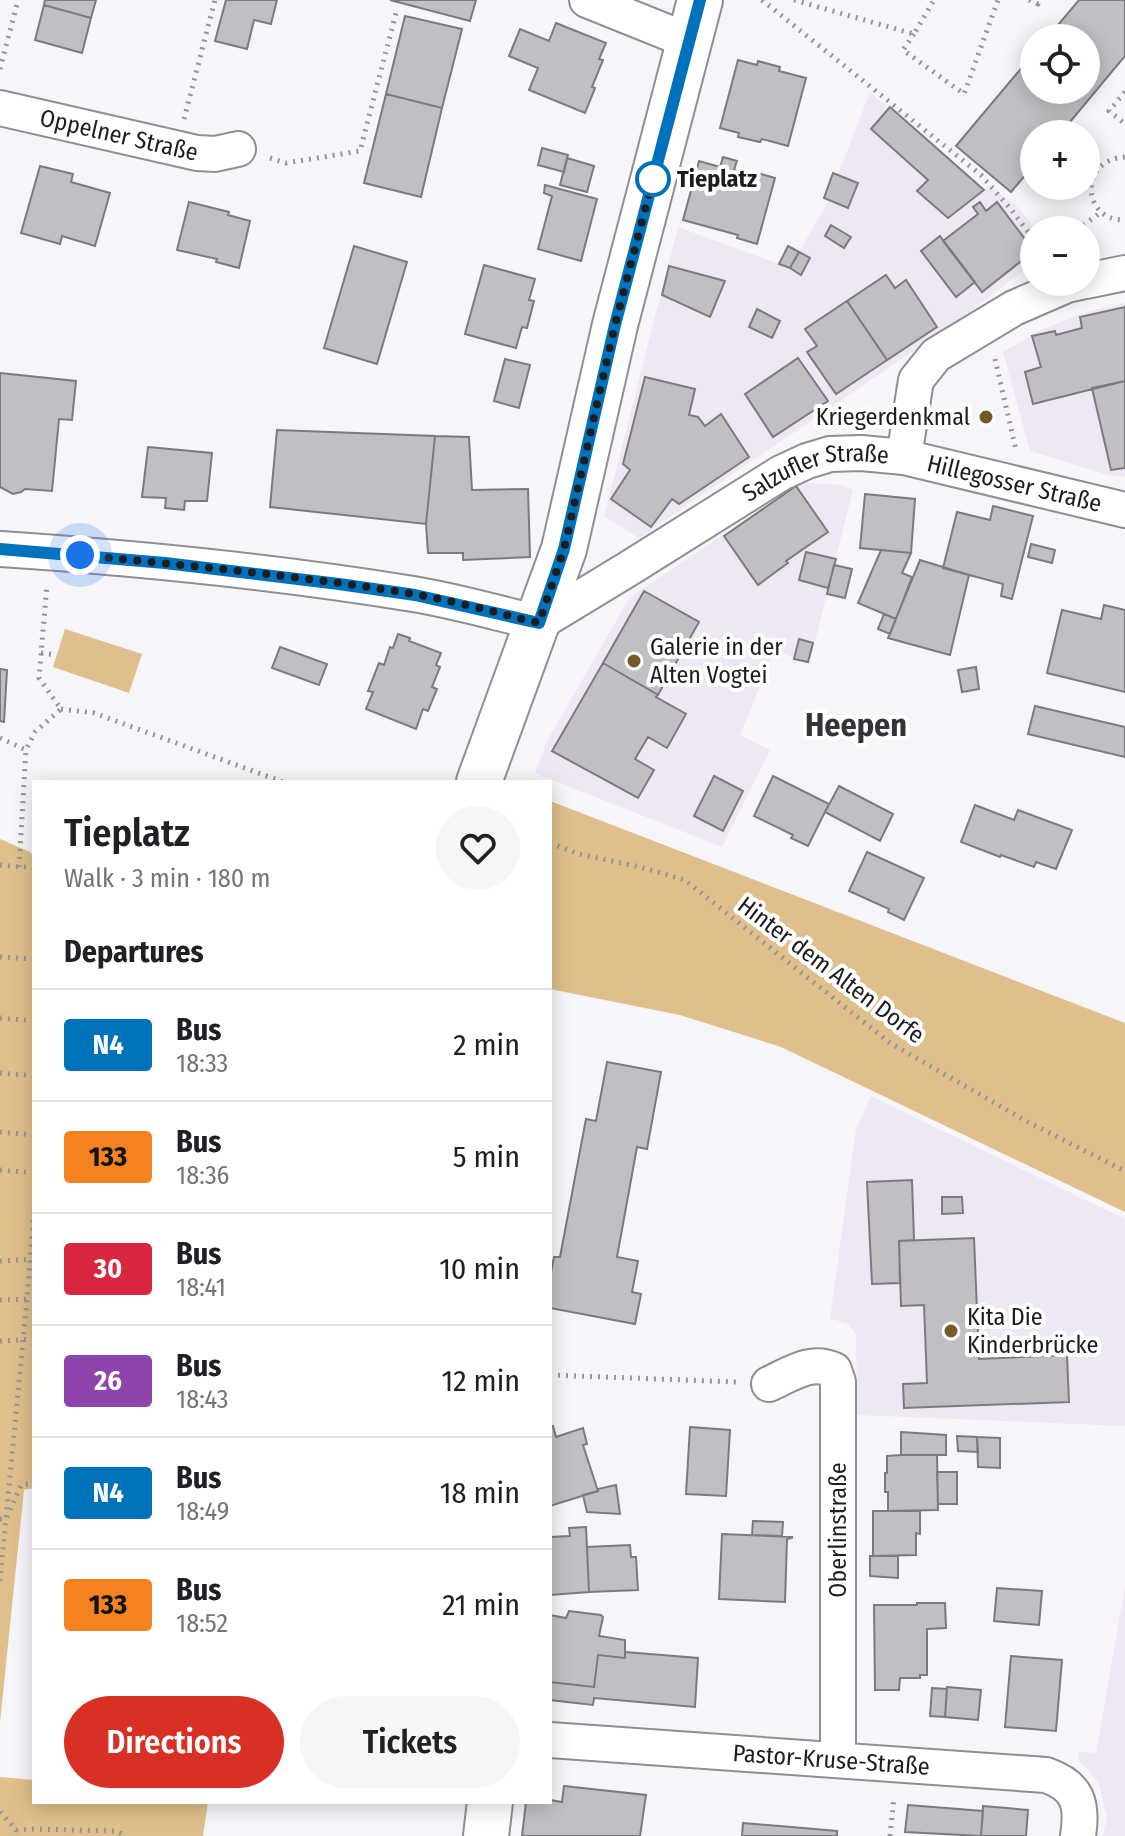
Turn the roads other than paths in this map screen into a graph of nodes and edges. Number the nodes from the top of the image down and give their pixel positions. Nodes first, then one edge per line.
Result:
1 (587, 0) edge
2 (695, 20) edge
3 (0, 108) edge
4 (238, 149) road end
5 (1125, 273) edge
6 (1100, 278) edge
7 (1039, 296) edge
8 (904, 457) junction
9 (1125, 510) edge
10 (0, 549) edge
11 (539, 623) junction
12 (480, 780) edge
13 (769, 1384) road end
14 (552, 1740) edge
15 (838, 1760) junction
16 (490, 1804) edge
17 (1079, 1829) edge
18 (486, 1836) edge

1 - 2 street
2 - 11 main road
3 - 4 street, Oppelner Straße
5 - 6 street, Salzufler Straße
7 - 8 street, Salzufler Straße
8 - 9 street, Hillegosser Straße
8 - 11 street, Salzufler Straße
10 - 11 street
11 - 12 main road
13 - 15 street, Oberlinstraße
14 - 15 street, Pastor-Kruse-Straße
15 - 17 street, Pastor-Kruse-Straße
16 - 18 main road

